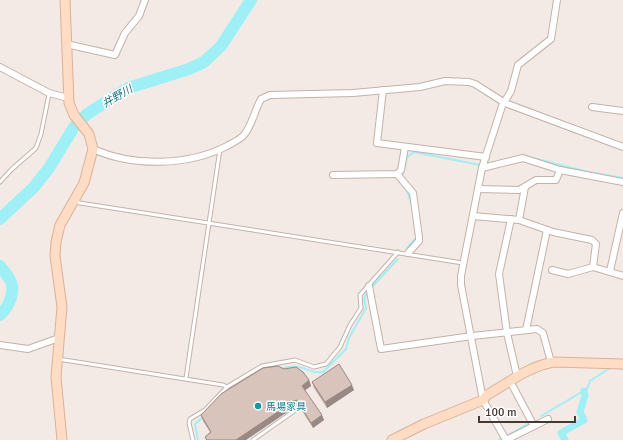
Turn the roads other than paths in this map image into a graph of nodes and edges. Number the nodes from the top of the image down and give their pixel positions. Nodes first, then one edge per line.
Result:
1 (65, 0) edge
2 (145, 0) edge
3 (557, 0) edge
4 (66, 44) junction
5 (0, 67) edge
6 (383, 90) junction
7 (49, 93) junction
8 (68, 98) junction
9 (505, 103) junction
10 (592, 107) dead end
11 (623, 111) edge
12 (405, 147) junction
13 (623, 147) edge
14 (93, 149) junction
15 (220, 149) junction
16 (486, 157) junction
17 (482, 168) junction
18 (560, 170) junction
19 (397, 174) junction
20 (333, 175) dead end
21 (0, 182) edge
22 (623, 182) edge
23 (525, 187) junction
24 (478, 189) junction
25 (75, 201) junction
26 (623, 213) edge
27 (473, 216) junction
28 (511, 219) junction
29 (519, 220) junction
30 (209, 224) junction
31 (547, 230) junction
32 (398, 252) junction
33 (408, 253) junction
34 (463, 263) junction
35 (593, 267) junction
36 (552, 270) dead end
37 (610, 271) junction
38 (623, 276) edge
39 (369, 286) junction
40 (526, 330) junction
41 (507, 333) junction
42 (472, 336) junction
43 (59, 338) junction
44 (0, 344) edge
45 (57, 359) junction
46 (551, 362) junction
47 (623, 364) edge
48 (186, 378) junction
49 (514, 379) junction
50 (227, 387) junction
51 (483, 400) junction
52 (297, 409) dead end
53 (548, 419) dead end
54 (534, 426) junction
55 (62, 440) edge
56 (193, 440) edge
57 (253, 440) edge
58 (392, 440) edge
59 (506, 440) edge

1 - 4 street
2 - 4 street
3 - 9 street
4 - 8 street
5 - 7 street
6 - 9 street
6 - 12 street
6 - 15 street
7 - 8 street
7 - 21 lane
8 - 14 street
9 - 13 street
9 - 16 street
10 - 11 street
12 - 16 street
12 - 19 street
14 - 15 street
14 - 25 street
15 - 30 lane
16 - 17 street
17 - 18 street
17 - 24 street
18 - 22 street
18 - 23 street
19 - 20 street
19 - 33 street
23 - 24 street
23 - 29 street
24 - 27 street
25 - 30 lane
25 - 43 street
26 - 37 street
27 - 28 street
27 - 34 street
28 - 29 street
28 - 41 street
29 - 31 street
30 - 32 lane
30 - 48 lane
31 - 35 street
31 - 40 street
32 - 33 lane
32 - 39 lane
33 - 34 lane
34 - 42 street
35 - 36 street
35 - 37 street
37 - 38 street
39 - 42 street
39 - 50 lane
40 - 41 street
40 - 46 street
41 - 42 street
41 - 49 street
42 - 51 street
43 - 44 street
43 - 45 street
45 - 48 lane
45 - 55 street
46 - 47 street
46 - 49 street
48 - 50 lane
49 - 51 street
49 - 54 street
50 - 56 lane
51 - 58 street
51 - 59 street
52 - 57 lane
53 - 54 street
54 - 59 street

